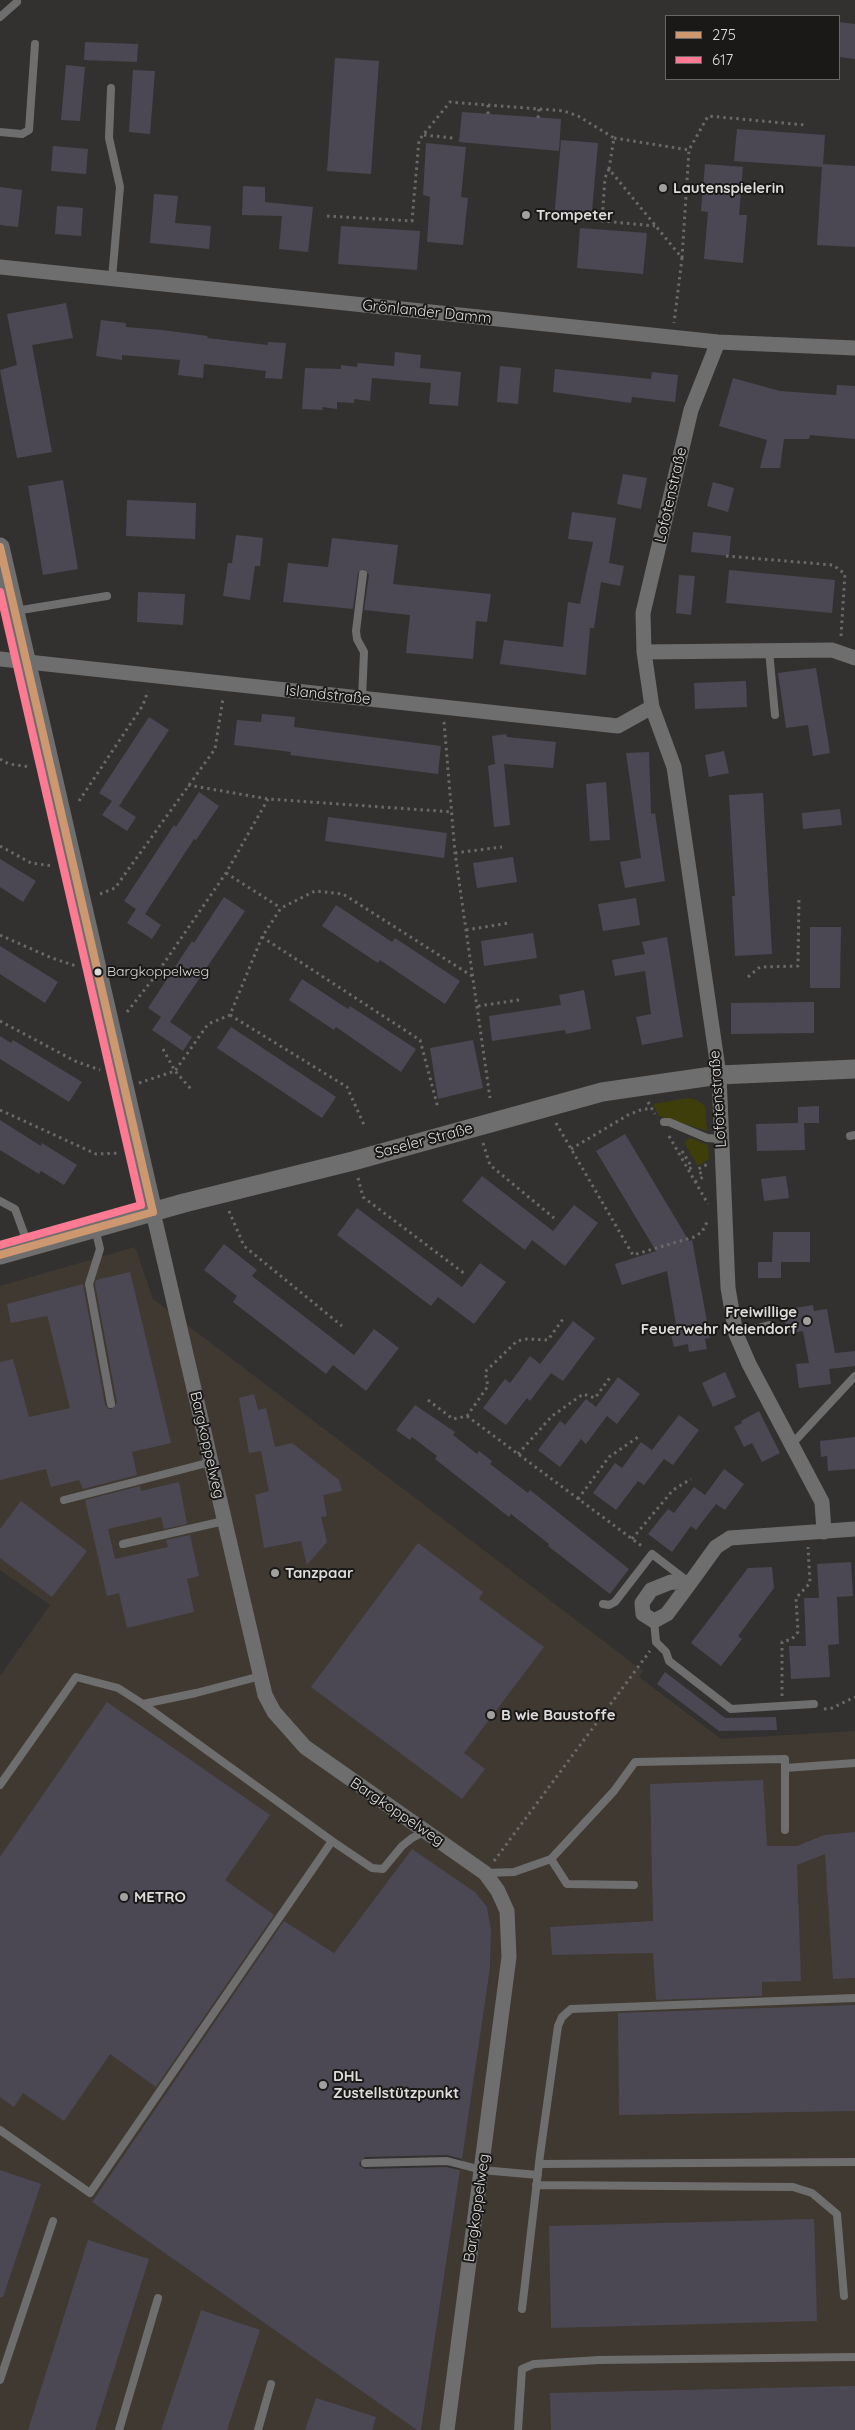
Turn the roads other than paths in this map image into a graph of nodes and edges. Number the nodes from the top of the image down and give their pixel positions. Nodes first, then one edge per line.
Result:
1 (17, 2) dead end
2 (0, 17) edge
3 (35, 44) dead end
4 (111, 88) dead end
5 (0, 132) edge
6 (0, 267) edge
7 (112, 278) junction
8 (718, 342) junction
9 (855, 348) edge
10 (0, 547) edge
11 (363, 574) dead end
12 (107, 596) dead end
13 (15, 611) junction
14 (769, 650) junction
15 (644, 652) junction
16 (0, 658) edge
17 (855, 658) edge
18 (26, 661) junction
19 (362, 699) junction
20 (652, 708) junction
21 (775, 715) dead end
22 (855, 1070) edge
23 (719, 1075) junction
24 (662, 1124) road end
25 (722, 1139) junction
26 (0, 1201) edge
27 (153, 1212) junction
28 (95, 1228) junction
29 (29, 1247) junction
30 (0, 1256) edge
31 (769, 1325) dead end
32 (736, 1334) junction
33 (855, 1376) edge
34 (111, 1404) dead end
35 (792, 1444) junction
36 (210, 1462) junction
37 (64, 1500) dead end
38 (224, 1521) junction
39 (855, 1530) edge
40 (824, 1532) junction
41 (123, 1544) dead end
42 (690, 1583) junction
43 (603, 1604) dead end
44 (654, 1621) junction
45 (261, 1676) junction
46 (143, 1704) junction
47 (814, 1704) road end
48 (855, 1763) edge
49 (785, 1768) junction
50 (0, 1785) edge
51 (785, 1830) dead end
52 (426, 1831) junction
53 (332, 1841) junction
54 (551, 1859) junction
55 (485, 1873) junction
56 (634, 1885) dead end
57 (855, 1998) edge
58 (0, 2130) edge
59 (855, 2162) edge
60 (365, 2163) dead end
61 (539, 2164) junction
62 (482, 2170) junction
63 (538, 2175) junction
64 (536, 2185) junction
65 (53, 2221) dead end
66 (844, 2296) dead end
67 (158, 2298) dead end
68 (522, 2309) dead end
69 (855, 2357) edge
70 (0, 2380) edge
71 (271, 2384) dead end
72 (119, 2430) edge
73 (258, 2430) edge
74 (447, 2430) edge
75 (518, 2430) edge

1 - 2 lane
3 - 5 lane
4 - 7 lane
6 - 7 street, Grönlander Damm
7 - 8 street, Grönlander Damm
8 - 9 street, Grönlander Damm
8 - 15 street, Lofotenstraße
10 - 13 street
11 - 19 lane
12 - 13 lane
13 - 18 street
14 - 15 street
14 - 17 street
14 - 21 lane
15 - 20 street, Lofotenstraße
16 - 18 street, Islandstraße
18 - 19 street, Islandstraße
18 - 27 street
19 - 20 street, Islandstraße
20 - 23 street, Lofotenstraße
22 - 23 street, Saseler Straße
23 - 25 street, Lofotenstraße
23 - 27 street, Saseler Straße
24 - 25 lane
25 - 32 street, Lofotenstraße
26 - 29 lane
27 - 28 street, Saseler Straße
27 - 36 street, Bargkoppelweg
28 - 29 street, Saseler Straße
28 - 34 lane
29 - 30 street, Saseler Straße
31 - 32 lane
32 - 35 street, Lofotenstraße
33 - 35 lane
35 - 40 street, Lofotenstraße
36 - 37 lane
36 - 38 street, Bargkoppelweg
38 - 41 lane
38 - 45 street, Bargkoppelweg
39 - 40 street
40 - 42 street
42 - 43 lane
42 - 44 street
42 - 44 street
44 - 47 lane
45 - 46 lane
45 - 52 street, Bargkoppelweg
46 - 50 lane
46 - 53 lane
48 - 49 lane
49 - 51 lane
49 - 54 lane
52 - 53 lane
52 - 55 street, Bargkoppelweg
53 - 58 lane
54 - 55 lane
54 - 56 lane
55 - 62 street, Bargkoppelweg
57 - 61 lane
59 - 61 lane
60 - 62 lane
61 - 63 lane
62 - 63 lane
62 - 74 street, Bargkoppelweg
63 - 64 lane
64 - 66 lane
64 - 68 lane
65 - 70 lane
67 - 72 lane
69 - 75 lane
71 - 73 lane

